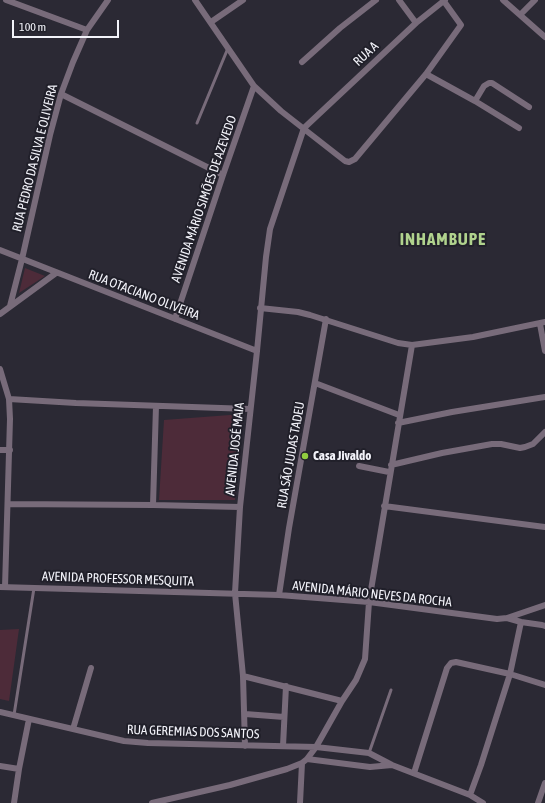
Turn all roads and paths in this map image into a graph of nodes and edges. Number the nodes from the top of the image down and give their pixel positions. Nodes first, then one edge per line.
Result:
1 (6, 0) edge
2 (108, 0) edge
3 (195, 0) edge
4 (243, 0) edge
5 (376, 0) edge
6 (399, 0) edge
7 (444, 0) edge
8 (503, 0) edge
9 (535, 0) edge
10 (521, 14) junction
11 (211, 22) junction
12 (416, 23) junction
13 (87, 30) junction
14 (545, 37) edge
15 (228, 48) junction
16 (302, 62) dead end
17 (426, 74) junction
18 (254, 86) junction
19 (61, 94) junction
20 (475, 101) junction
21 (529, 107) dead end
22 (197, 123) dead end
23 (304, 128) junction
24 (519, 128) dead end
25 (223, 175) junction
26 (0, 250) edge
27 (22, 259) junction
28 (56, 273) junction
29 (10, 306) junction
30 (260, 308) junction
31 (0, 314) edge
32 (175, 319) junction
33 (326, 319) junction
34 (543, 323) edge
35 (412, 345) junction
36 (257, 351) junction
37 (545, 351) edge
38 (0, 369) edge
39 (315, 383) junction
40 (545, 397) edge
41 (9, 399) junction
42 (156, 406) junction
43 (250, 409) junction
44 (399, 415) junction
45 (398, 423) junction
46 (545, 432) edge
47 (0, 450) edge
48 (10, 450) junction
49 (391, 465) junction
50 (359, 466) dead end
51 (390, 472) junction
52 (8, 504) junction
53 (153, 505) junction
54 (384, 506) junction
55 (240, 507) junction
56 (545, 527) edge
57 (3, 587) edge
58 (34, 588) junction
59 (235, 593) junction
60 (279, 595) junction
61 (369, 602) junction
62 (545, 605) edge
63 (507, 618) junction
64 (522, 622) junction
65 (544, 625) edge
66 (91, 668) dead end
67 (510, 674) junction
68 (243, 676) junction
69 (545, 685) edge
70 (286, 686) junction
71 (391, 690) dead end
72 (342, 701) junction
73 (0, 712) edge
74 (244, 714) junction
75 (14, 716) junction
76 (284, 717) junction
77 (29, 719) junction
78 (73, 729) junction
79 (245, 746) junction
80 (283, 746) junction
81 (316, 747) junction
82 (369, 753) junction
83 (304, 761) junction
84 (392, 764) junction
85 (0, 766) edge
86 (19, 769) junction
87 (414, 773) junction
88 (545, 784) edge
89 (470, 795) junction
90 (14, 803) edge
91 (152, 803) edge
92 (300, 803) edge
93 (483, 803) edge
94 (538, 803) edge

1 - 13 street
2 - 13 street, RUA PEDRO DA SILVA E OLIVEIRA
3 - 11 street
4 - 11 street
5 - 16 street
6 - 12 street
7 - 12 street, RUA A
7 - 17 street
8 - 10 street
9 - 10 street
10 - 14 street
11 - 15 street
12 - 23 street, RUA A
13 - 19 street, RUA PEDRO DA SILVA E OLIVEIRA
15 - 18 street
15 - 22 lane
17 - 20 street
17 - 23 street
18 - 23 street
18 - 25 street, AVENIDA MÁRIO SIMÕES DE AZEVEDO
19 - 25 street
19 - 27 street, RUA PEDRO DA SILVA E OLIVEIRA
20 - 21 street
20 - 24 street
23 - 30 street, AVENIDA JOSÉ MAIA
25 - 32 street, AVENIDA MÁRIO SIMÕES DE AZEVEDO
26 - 27 street, RUA OTACIANO OLIVEIRA
27 - 28 street, RUA OTACIANO OLIVEIRA
27 - 29 street, RUA PEDRO DA SILVA E OLIVEIRA
28 - 29 street
28 - 32 street, RUA OTACIANO OLIVEIRA
29 - 31 street
30 - 33 street
30 - 36 street, AVENIDA JOSÉ MAIA
32 - 36 street, RUA OTACIANO OLIVEIRA
33 - 35 street
33 - 39 street, RUA SÃO JUDAS TADEU
34 - 35 street
34 - 37 street
35 - 44 street
36 - 43 street, AVENIDA JOSÉ MAIA
38 - 41 street
39 - 44 street
39 - 60 street, RUA SÃO JUDAS TADEU
40 - 45 street
41 - 42 street
41 - 48 street
42 - 43 street
42 - 53 street
43 - 55 street, AVENIDA JOSÉ MAIA
44 - 45 street
45 - 49 street
46 - 49 street
47 - 48 street
48 - 52 street
49 - 51 street
50 - 51 street
51 - 54 street
52 - 53 street
52 - 57 street
53 - 55 street
54 - 56 street
54 - 61 street
55 - 59 street, AVENIDA JOSÉ MAIA
57 - 58 street, AVENIDA PROFESSOR MESQUITA
58 - 59 street, AVENIDA PROFESSOR MESQUITA
58 - 75 lane
59 - 60 street, AVENIDA MÁRIO NEVES DA ROCHA
59 - 68 street, AVENIDA JOSÉ MAIA
60 - 61 street, AVENIDA MÁRIO NEVES DA ROCHA
61 - 63 street, AVENIDA MÁRIO NEVES DA ROCHA
61 - 72 street
62 - 63 street
63 - 64 street
64 - 65 street
64 - 67 street
66 - 78 street
67 - 69 street
67 - 87 street
67 - 89 street
68 - 70 street
68 - 74 street, AVENIDA JOSÉ MAIA
70 - 72 street
70 - 76 street
71 - 82 lane
72 - 81 street
73 - 75 street, RUA GEREMIAS DOS SANTOS
74 - 76 street
74 - 79 street, AVENIDA JOSÉ MAIA
75 - 77 street, RUA GEREMIAS DOS SANTOS
76 - 80 street
77 - 78 street, RUA GEREMIAS DOS SANTOS
77 - 86 street
78 - 79 street, RUA GEREMIAS DOS SANTOS
79 - 80 street, RUA GEREMIAS DOS SANTOS
80 - 81 street, RUA GEREMIAS DOS SANTOS
81 - 82 street, RUA GEREMIAS DOS SANTOS
81 - 83 street
82 - 84 street, RUA GEREMIAS DOS SANTOS
83 - 84 street
83 - 91 street
83 - 92 street
84 - 87 street, RUA GEREMIAS DOS SANTOS
85 - 86 street
86 - 90 street
87 - 89 street, RUA GEREMIAS DOS SANTOS
88 - 94 street
89 - 93 street, RUA GEREMIAS DOS SANTOS

